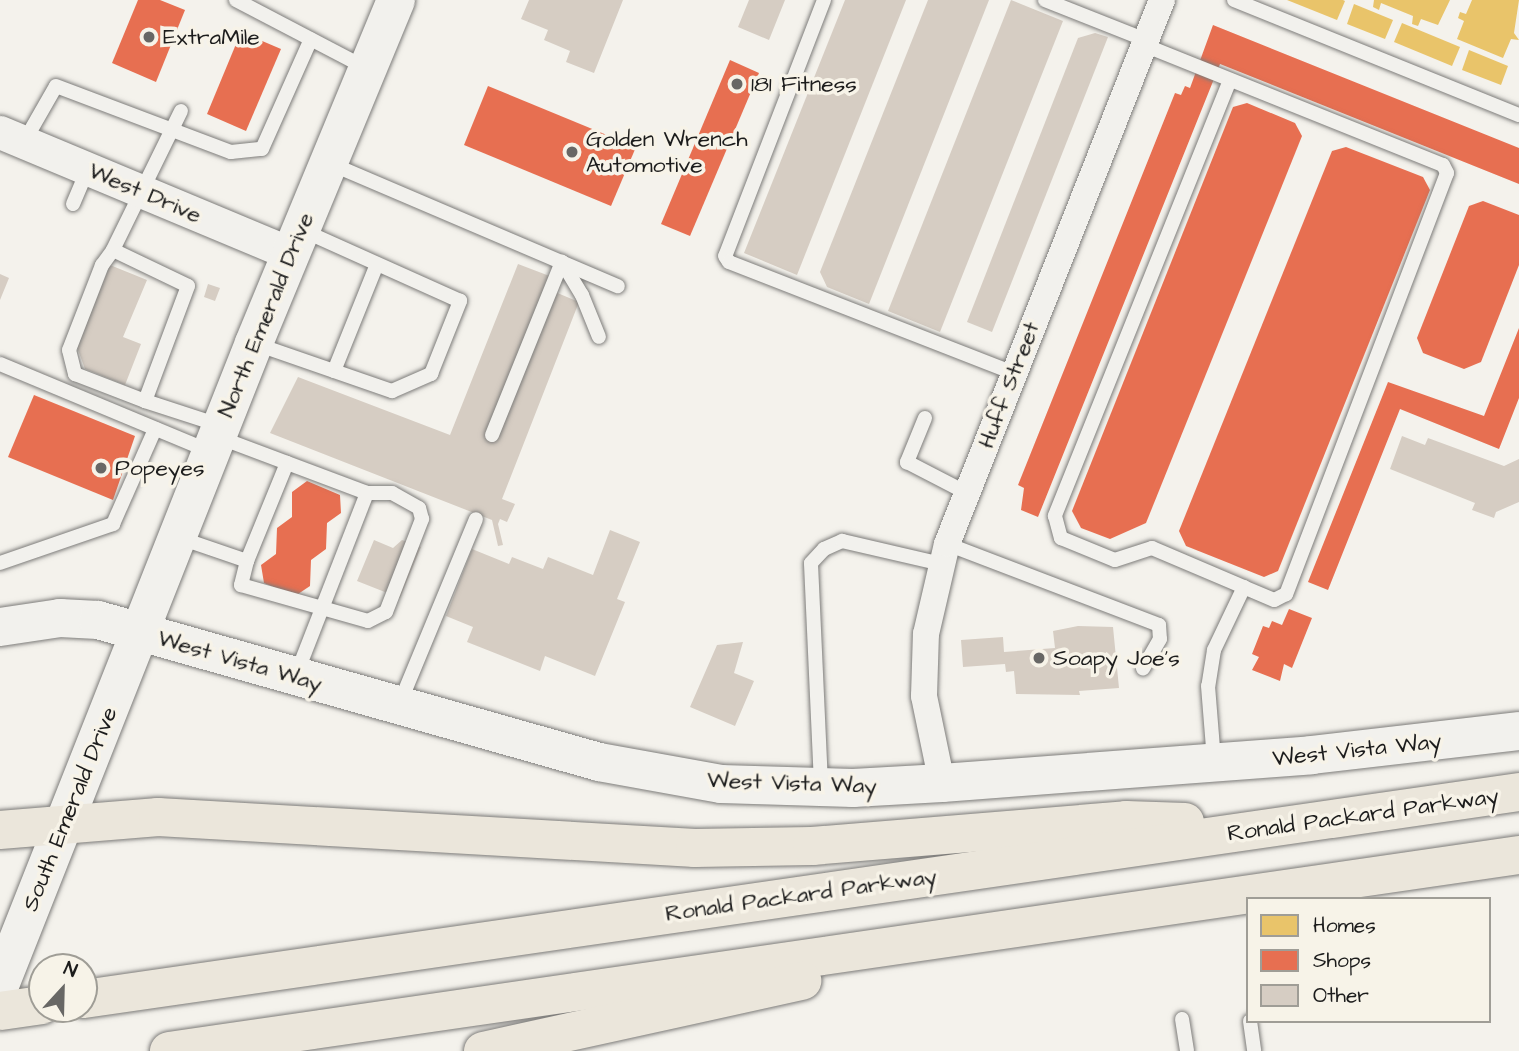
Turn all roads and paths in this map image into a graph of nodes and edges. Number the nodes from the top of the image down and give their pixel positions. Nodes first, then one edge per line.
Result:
1 (236, 0) edge
2 (396, 0) edge
3 (824, 0) edge
4 (1045, 0) edge
5 (1161, 0) edge
6 (1234, 0) edge
7 (311, 39) junction
8 (1145, 43) junction
9 (368, 68) junction
10 (1230, 80) junction
11 (181, 111) dead end
12 (1519, 115) edge
13 (172, 133) junction
14 (12, 137) edge
15 (328, 162) junction
16 (88, 169) junction
17 (143, 192) junction
18 (73, 204) dead end
19 (296, 242) junction
20 (113, 250) junction
21 (562, 262) junction
22 (377, 264) junction
23 (618, 286) dead end
24 (598, 337) dead end
25 (254, 343) junction
26 (0, 364) edge
27 (334, 371) junction
28 (1014, 373) junction
29 (145, 401) junction
30 (925, 418) dead end
31 (155, 429) junction
32 (492, 435) dead end
33 (216, 438) junction
34 (287, 463) junction
35 (367, 493) junction
36 (967, 493) junction
37 (476, 519) dead end
38 (178, 538) junction
39 (944, 554) junction
40 (247, 561) junction
41 (0, 563) edge
42 (1244, 587) junction
43 (322, 609) junction
44 (0, 627) edge
45 (141, 633) junction
46 (1143, 669) dead end
47 (296, 677) junction
48 (398, 705) junction
49 (1519, 731) edge
50 (1214, 763) junction
51 (942, 783) junction
52 (821, 787) junction
53 (1519, 792) edge
54 (62, 825) junction
55 (1282, 826) junction
56 (0, 831) edge
57 (1519, 855) edge
58 (1075, 920) junction
59 (5, 973) edge
60 (98, 997) edge
61 (28, 1007) edge
62 (0, 1011) edge
63 (1182, 1018) dead end
64 (1250, 1023) edge
65 (169, 1051) edge
66 (483, 1051) edge
67 (1187, 1051) edge
68 (1254, 1051) edge

1 - 7 lane
2 - 9 main road, North Emerald Drive
3 - 28 lane
4 - 8 lane
5 - 8 street, Huff Street
6 - 12 lane
7 - 9 lane
7 - 13 lane
8 - 10 lane
8 - 28 street, Huff Street
9 - 15 main road, North Emerald Drive
10 - 42 lane
10 - 42 lane
11 - 13 lane
13 - 14 lane
13 - 17 lane
14 - 16 street, West Drive
15 - 19 main road, North Emerald Drive
15 - 21 lane
16 - 17 street, West Drive
16 - 18 lane
17 - 19 street, West Drive
17 - 20 lane
19 - 22 lane
19 - 25 main road, North Emerald Drive
20 - 29 lane
20 - 29 lane
21 - 23 lane
21 - 24 lane
21 - 32 lane
22 - 27 lane
22 - 27 lane
25 - 27 lane
25 - 33 main road, North Emerald Drive
26 - 31 lane
28 - 36 street, Huff Street
29 - 33 lane
30 - 36 lane
31 - 33 lane
31 - 41 lane
33 - 34 lane
33 - 38 main road, North Emerald Drive
34 - 35 lane
34 - 40 lane
35 - 43 lane
35 - 43 lane
36 - 39 street, Huff Street
37 - 48 lane
38 - 40 lane
38 - 45 main road, North Emerald Drive
39 - 46 lane
39 - 51 street, Huff Street
39 - 52 lane
40 - 43 lane
42 - 50 lane
43 - 47 lane
44 - 45 main road, West Vista Way
45 - 47 main road, West Vista Way
45 - 54 main road, South Emerald Drive
47 - 48 main road, West Vista Way
48 - 52 main road, West Vista Way
49 - 50 main road, West Vista Way
50 - 51 main road, West Vista Way
51 - 52 main road, West Vista Way
53 - 55 highway, Ronald Packard Parkway
54 - 55 highway
54 - 56 highway
54 - 59 main road, South Emerald Drive
55 - 60 highway, Ronald Packard Parkway
57 - 58 highway
58 - 65 highway
58 - 66 highway
61 - 62 highway
63 - 67 lane
64 - 68 lane

